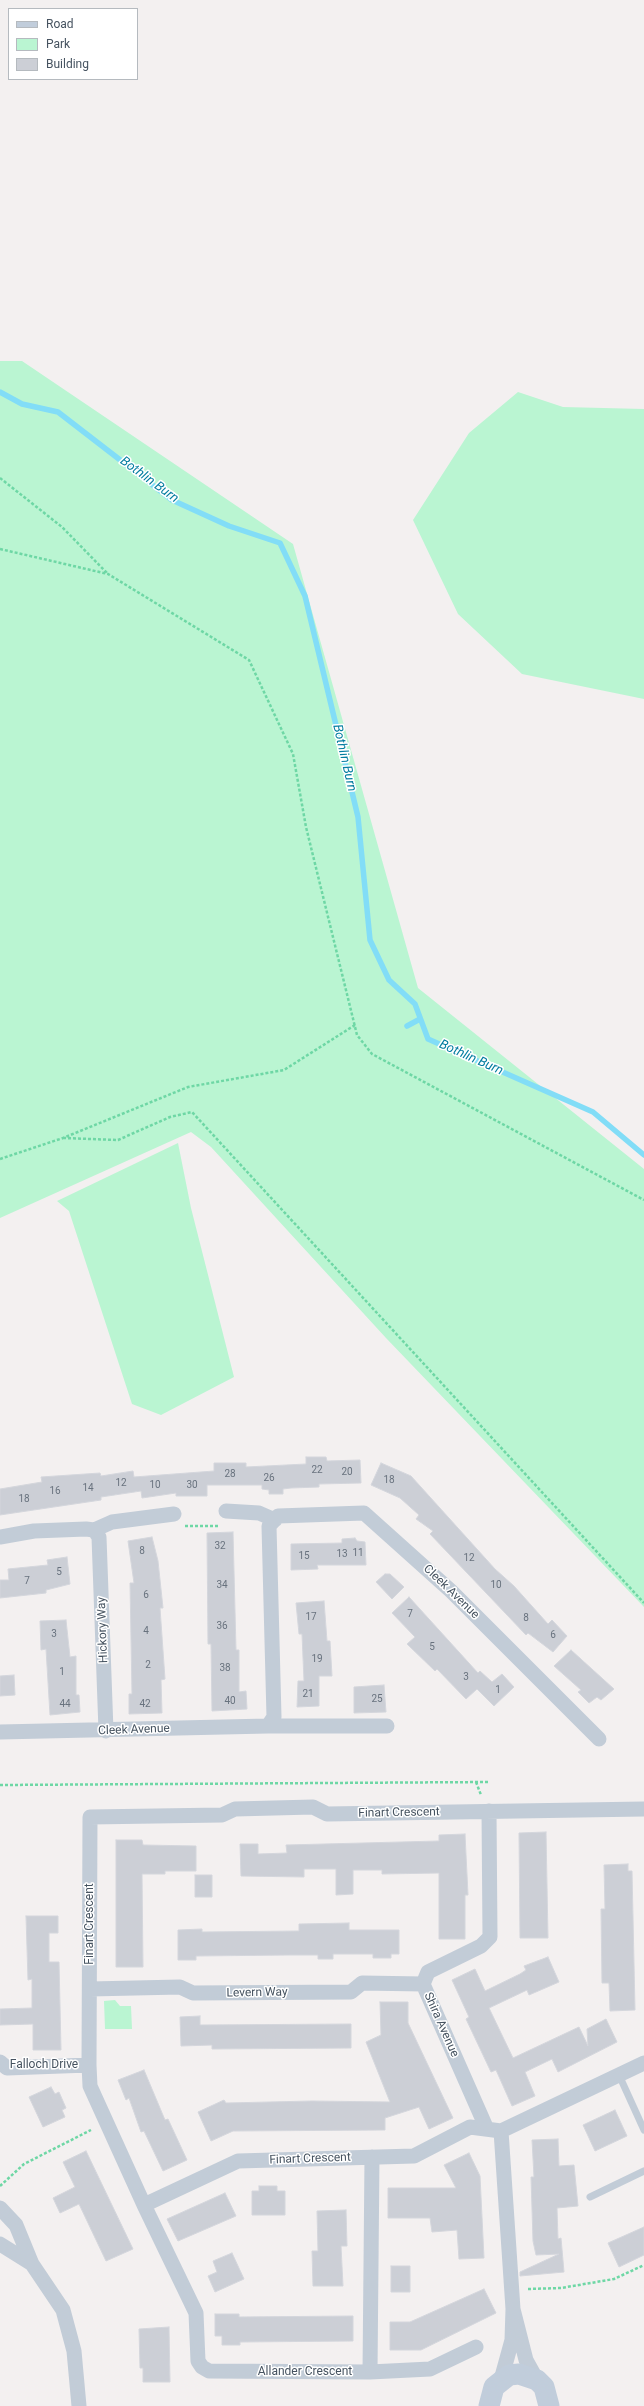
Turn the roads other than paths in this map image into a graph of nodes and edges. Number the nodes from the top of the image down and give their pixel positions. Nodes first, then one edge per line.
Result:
1 (226, 1511) dead end
2 (174, 1514) dead end
3 (274, 1520) junction
4 (94, 1530) junction
5 (0, 1537) edge
6 (268, 1726) junction
7 (387, 1726) dead end
8 (106, 1731) junction
9 (0, 1732) edge
10 (599, 1740) dead end
11 (644, 1809) edge
12 (489, 1811) junction
13 (423, 1984) junction
14 (90, 1989) junction
15 (0, 2062) edge
16 (644, 2063) edge
17 (89, 2066) junction
18 (619, 2075) junction
19 (486, 2127) junction
20 (501, 2130) junction
21 (644, 2130) edge
22 (372, 2157) junction
23 (644, 2170) edge
24 (590, 2197) dead end
25 (144, 2205) junction
26 (0, 2209) edge
27 (0, 2215) edge
28 (0, 2244) edge
29 (32, 2264) junction
30 (513, 2309) junction
31 (476, 2347) dead end
32 (370, 2372) junction
33 (501, 2380) junction
34 (537, 2380) junction
35 (79, 2406) edge
36 (490, 2406) edge
37 (549, 2406) edge

1 - 3 street
2 - 4 street
3 - 6 street
3 - 10 street, Cleek Avenue
4 - 5 street
4 - 8 street, Hickory Way
6 - 7 street, Cleek Avenue
6 - 8 street, Cleek Avenue
8 - 9 street, Cleek Avenue
11 - 12 street, Finart Crescent
12 - 13 street, Shira Avenue
12 - 14 street, Finart Crescent
13 - 14 street, Levern Way
13 - 19 street, Shira Avenue
14 - 17 street, Finart Crescent
15 - 17 street, Falloch Drive
16 - 18 street
17 - 25 street, Finart Crescent
18 - 20 street
18 - 21 lane
19 - 20 street, Finart Crescent
19 - 22 street, Finart Crescent
20 - 30 street
22 - 25 street, Finart Crescent
22 - 32 street
23 - 24 lane
25 - 32 street, Allander Crescent
26 - 27 street
26 - 29 street
28 - 29 street
29 - 35 street
30 - 33 street
30 - 34 street
31 - 32 street, Allander Crescent
33 - 34 main road
33 - 36 main road
34 - 37 main road

